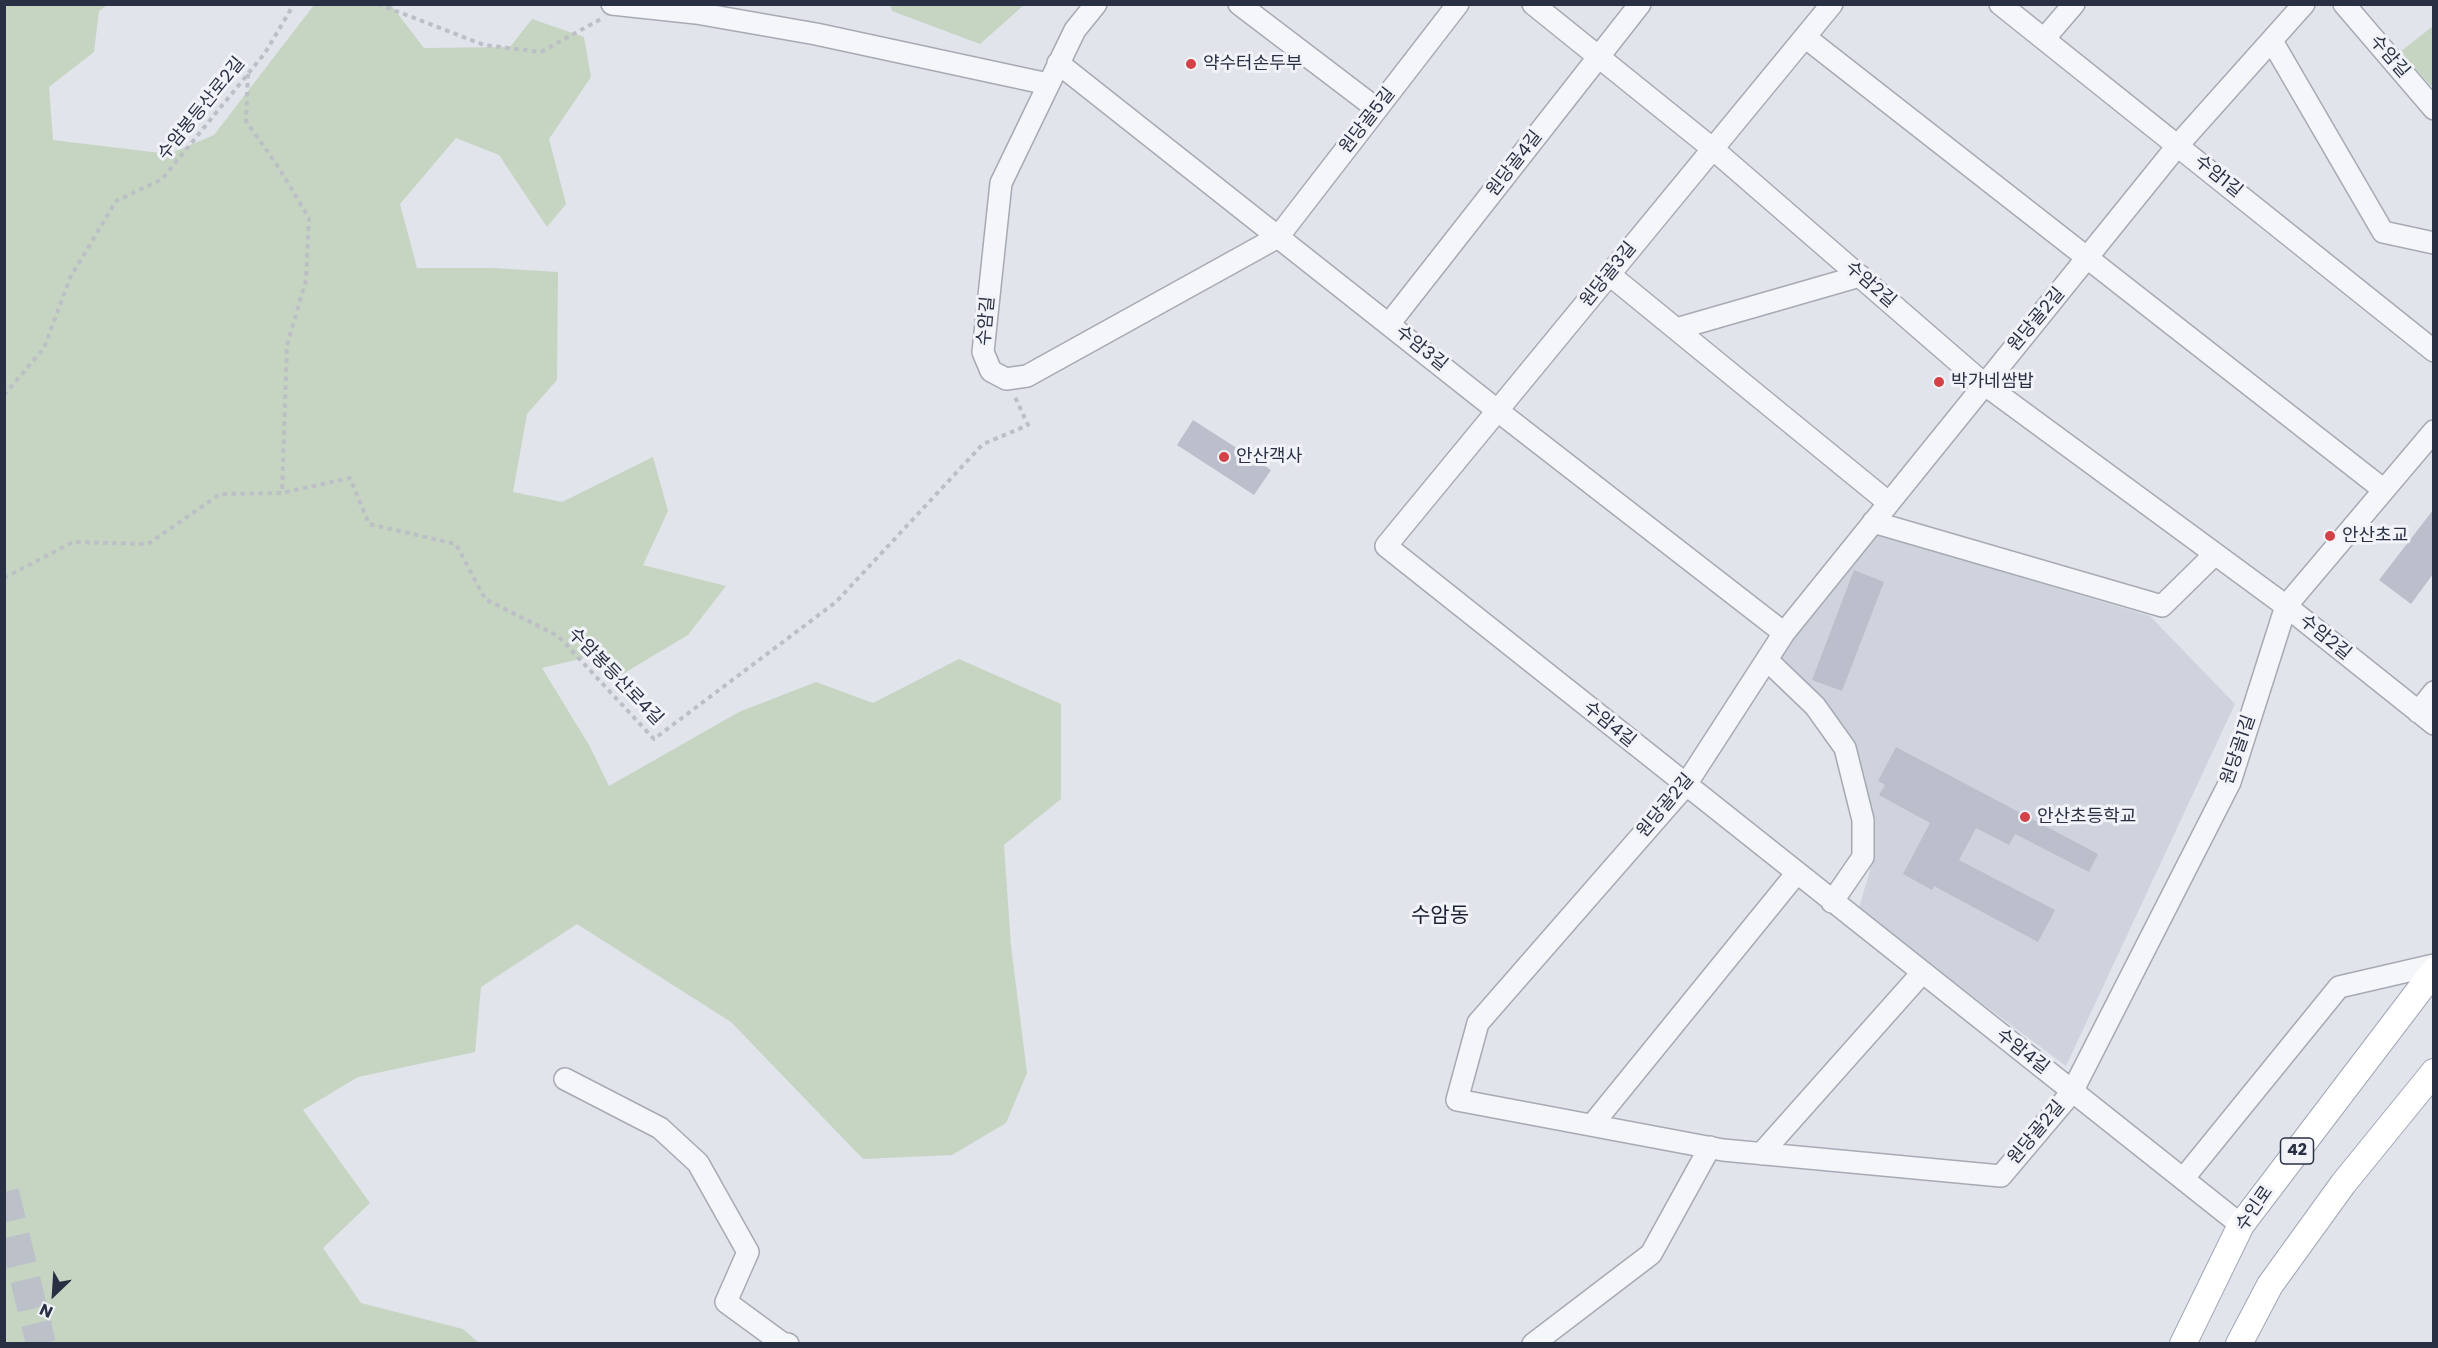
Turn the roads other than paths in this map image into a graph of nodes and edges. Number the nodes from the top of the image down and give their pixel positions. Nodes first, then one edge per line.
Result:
1 (1096, 4) edge
2 (1239, 4) edge
3 (1458, 4) edge
4 (1533, 4) edge
5 (1640, 4) edge
6 (1832, 4) edge
7 (2000, 4) edge
8 (2074, 4) edge
9 (2304, 4) edge
10 (2344, 4) edge
11 (619, 5) edge
12 (1805, 37) junction
13 (2044, 39) junction
14 (2272, 41) junction
15 (1599, 57) junction
16 (1059, 63) junction
17 (1048, 84) junction
18 (1377, 109) junction
19 (2433, 109) edge
20 (2178, 145) junction
21 (1713, 148) junction
22 (1278, 237) junction
23 (2433, 243) edge
24 (2087, 259) junction
25 (1610, 275) junction
26 (1860, 276) junction
27 (1389, 324) junction
28 (1676, 329) junction
29 (2433, 351) edge
30 (1984, 384) junction
31 (1498, 411) junction
32 (2433, 431) edge
33 (2384, 490) junction
34 (1889, 503) junction
35 (1873, 522) junction
36 (1386, 546) joint
37 (2215, 554) junction
38 (2286, 606) junction
39 (1784, 633) junction
40 (1767, 660) junction
41 (2433, 693) edge
42 (2426, 718) edge
43 (1685, 786) junction
44 (1796, 873) junction
45 (1832, 902) junction
46 (2433, 965) edge
47 (2433, 971) edge
48 (1922, 973) junction
49 (2433, 1072) edge
50 (565, 1079) dead end
51 (2072, 1092) junction
52 (1592, 1125) junction
53 (1710, 1147) junction
54 (1761, 1154) junction
55 (2183, 1179) junction
56 (2241, 1225) junction
57 (788, 1344) edge
58 (1533, 1344) edge
59 (2183, 1344) edge
60 (2239, 1344) edge

1 - 16 street, 수암길
2 - 18 street
3 - 18 street, 원당골5길
4 - 15 street, 수암2길
5 - 15 street, 원당골4길
6 - 12 street, 원당골3길
7 - 13 street, 수암1길
8 - 13 street
9 - 14 street, 원당골2길
10 - 19 street, 수암길
11 - 17 street
12 - 21 street, 원당골3길
12 - 24 street
13 - 20 street, 수암1길
14 - 20 street, 원당골2길
14 - 23 street
15 - 21 street, 수암2길
15 - 27 street, 원당골4길
16 - 17 street, 수암길
16 - 22 street, 수암3길
17 - 22 street, 수암길
18 - 22 street, 원당골5길
20 - 24 street, 원당골2길
20 - 29 street, 수암1길
21 - 25 street, 원당골3길
21 - 26 street, 수암2길
22 - 27 street, 수암3길
24 - 30 street, 원당골2길
24 - 33 street
25 - 28 street
25 - 31 street, 원당골3길
26 - 28 street
26 - 30 street, 수암2길
27 - 31 street, 수암3길
28 - 34 street
30 - 34 street, 원당골2길
30 - 37 street, 수암2길
31 - 36 street, 원당골3길
31 - 39 street, 수암3길
32 - 33 street, 원당골1길
33 - 38 street, 원당골1길
34 - 35 street, 원당골2길
35 - 37 street
35 - 39 street, 원당골2길
36 - 43 street, 수암4길
37 - 38 street, 수암2길
38 - 42 street, 수암2길
38 - 51 street, 원당골1길
39 - 40 street, 원당골2길
40 - 43 street, 원당골2길
40 - 45 street
41 - 42 street
43 - 44 street, 수암4길
43 - 52 street, 원당골2길
44 - 45 street, 수암4길
44 - 52 street
45 - 48 street, 수암4길
46 - 55 street
47 - 56 main road, 수인로 / 42
48 - 51 street, 수암4길
48 - 54 street
49 - 60 main road
50 - 57 street
51 - 54 street, 원당골2길
51 - 55 street, 수암4길
52 - 53 street, 원당골2길
53 - 54 street, 원당골2길
53 - 58 street
55 - 56 street, 수암4길
56 - 59 main road, 수인로 / 42

